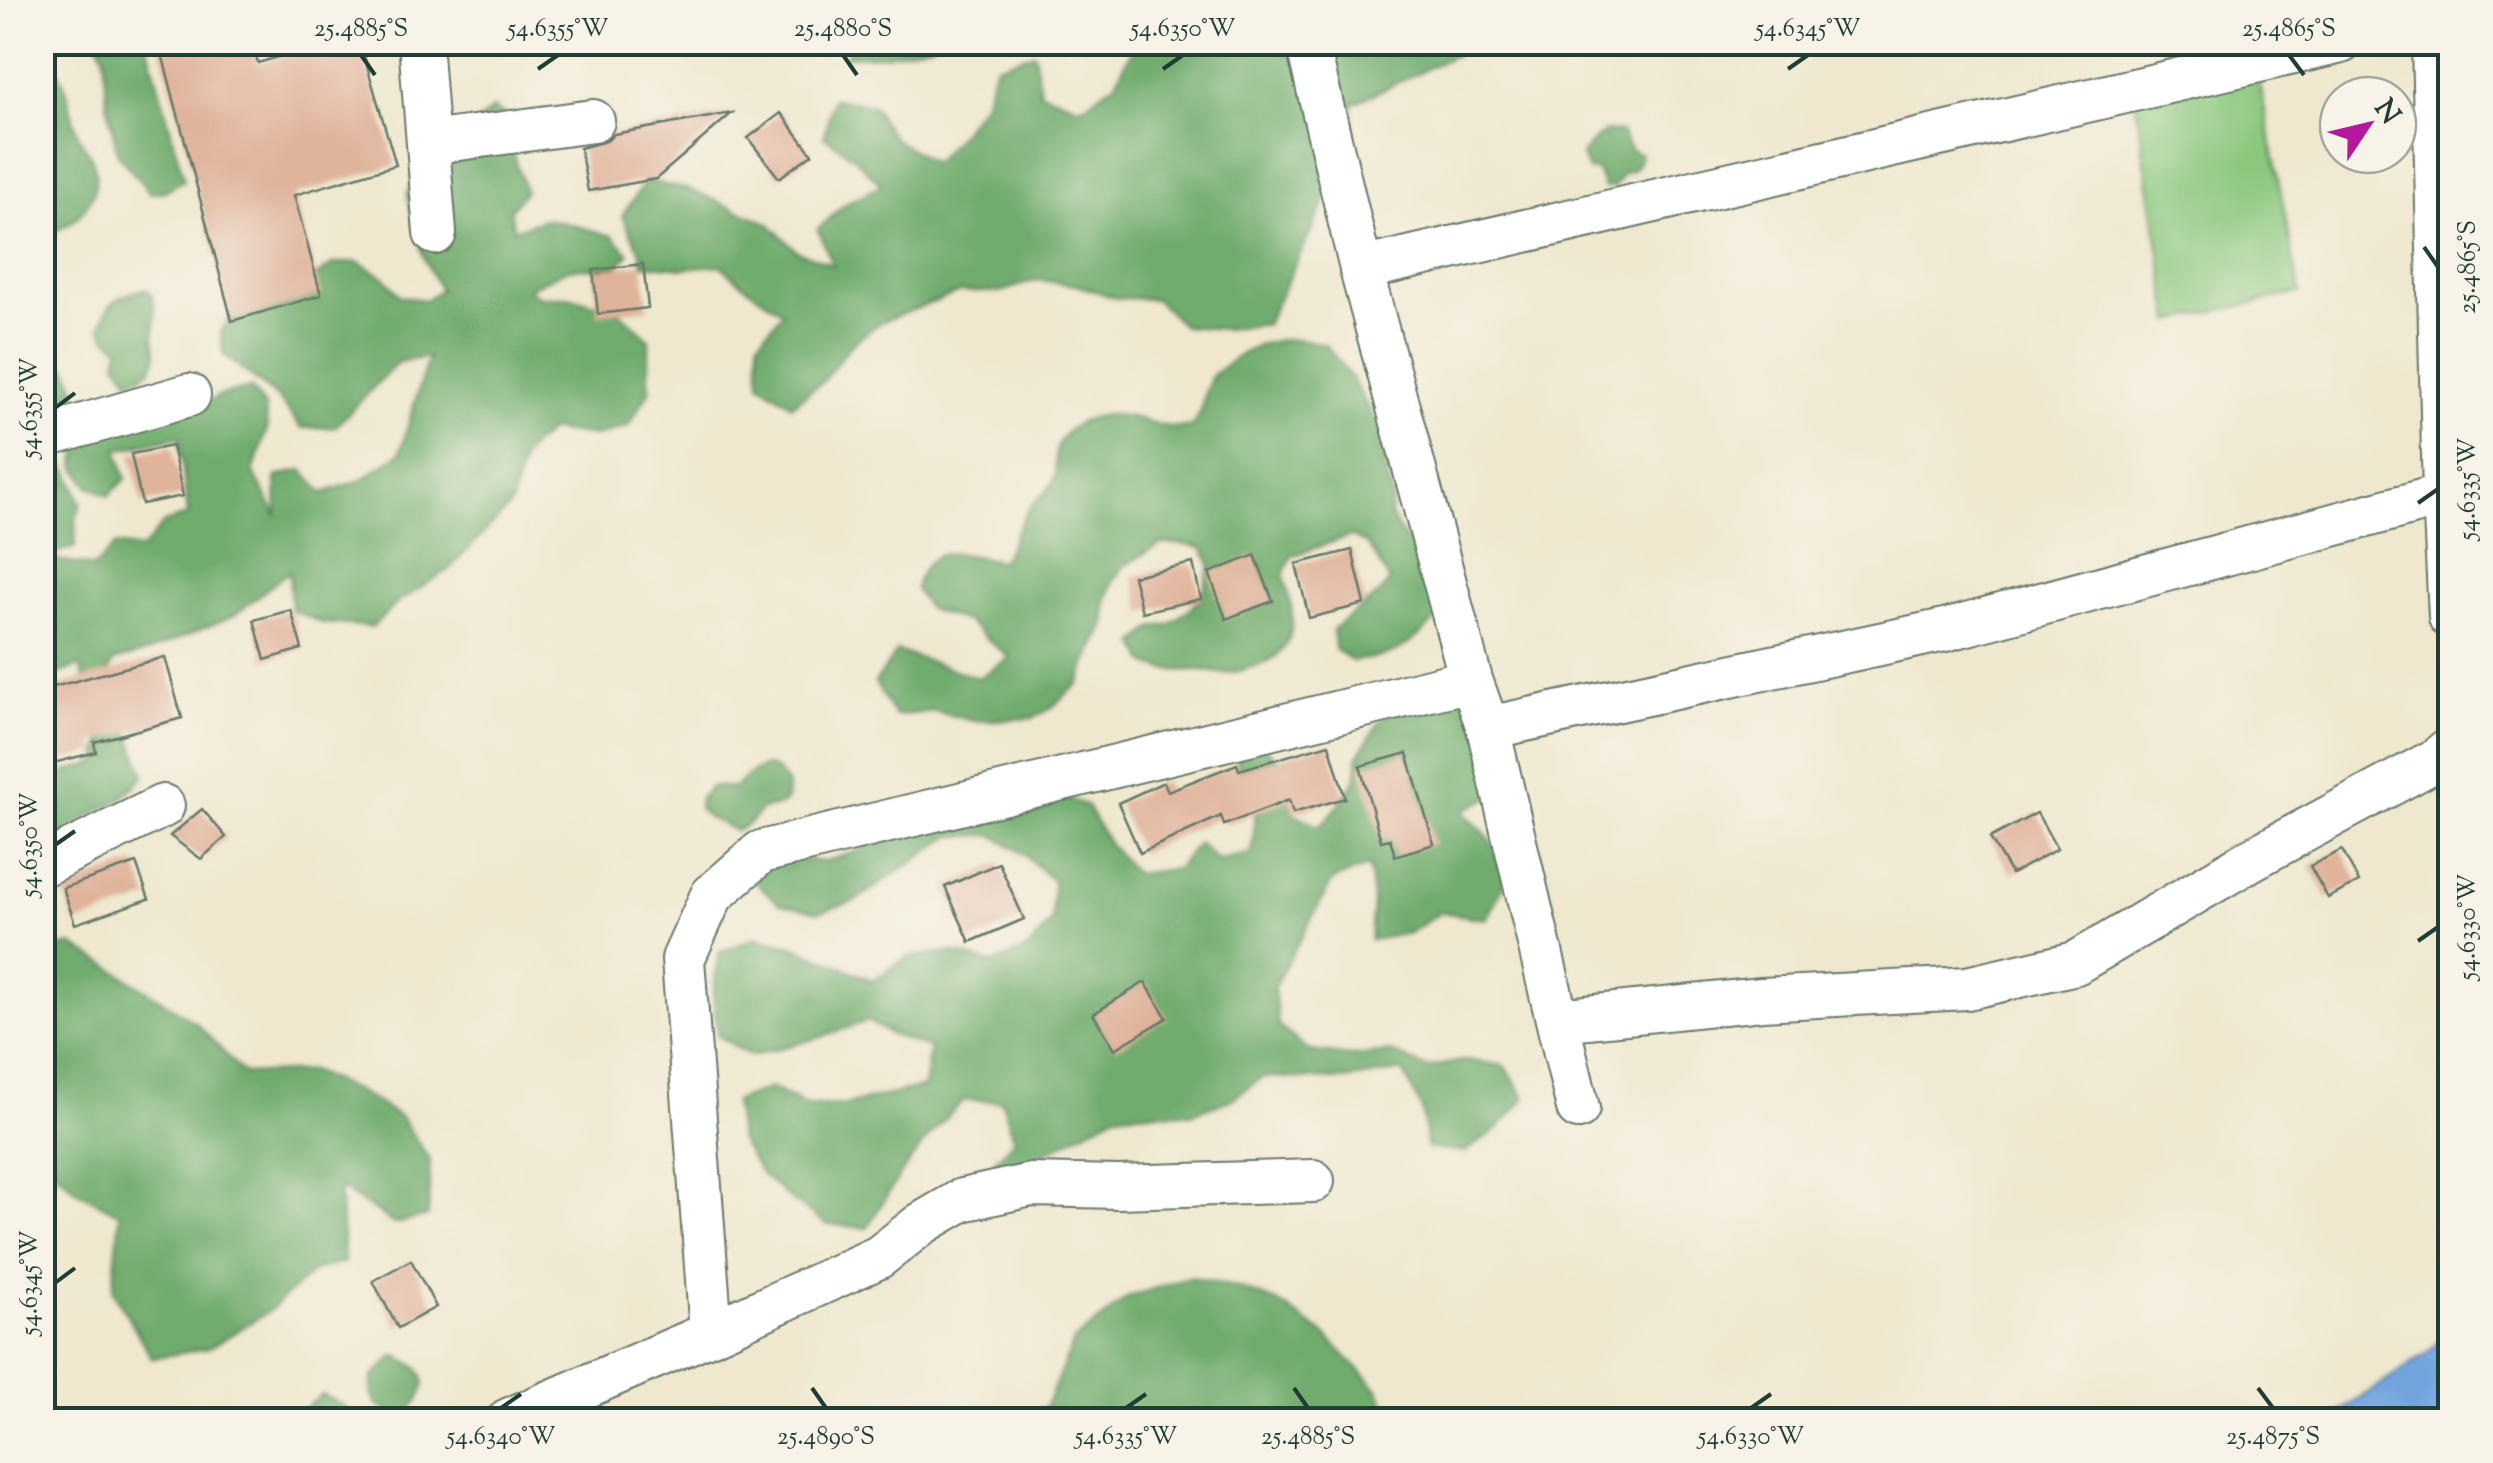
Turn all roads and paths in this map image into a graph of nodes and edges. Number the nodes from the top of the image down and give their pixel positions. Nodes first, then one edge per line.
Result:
1 (420, 42) edge
2 (1307, 42) edge
3 (2341, 42) edge
4 (2433, 42) edge
5 (593, 121) dead end
6 (428, 143) junction
7 (436, 233) dead end
8 (1361, 269) junction
9 (188, 396) dead end
10 (42, 437) edge
11 (2444, 495) junction
12 (2450, 617) edge
13 (1471, 680) junction
14 (1488, 728) junction
15 (2450, 748) edge
16 (163, 806) dead end
17 (42, 864) edge
18 (1558, 1020) junction
19 (1578, 1108) dead end
20 (1314, 1181) dead end
21 (711, 1333) junction
22 (508, 1420) edge

1 - 6 street
2 - 8 street
3 - 8 street
4 - 11 street
5 - 6 street
6 - 7 street
8 - 13 street
9 - 10 street
11 - 12 street
11 - 14 street
13 - 14 street
13 - 21 street
14 - 18 street
15 - 18 street
16 - 17 street
18 - 19 street
20 - 21 street
21 - 22 street

